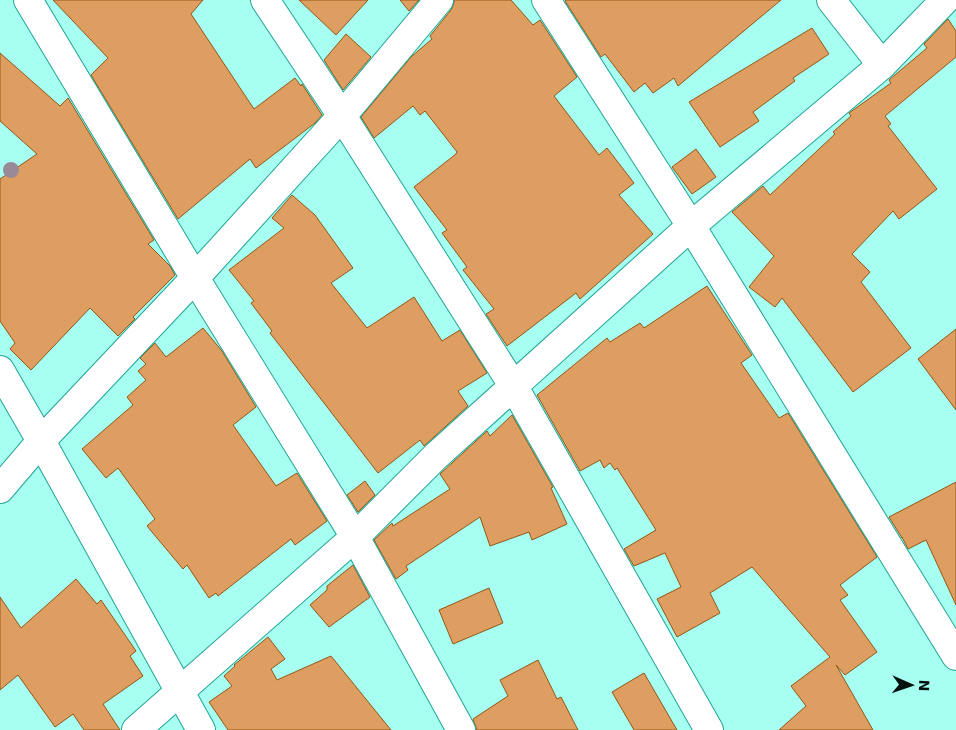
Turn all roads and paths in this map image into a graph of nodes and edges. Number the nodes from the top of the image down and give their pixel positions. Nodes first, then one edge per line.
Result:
1 (28, 0) edge
2 (265, 0) edge
3 (439, 0) edge
4 (546, 0) edge
5 (831, 0) edge
6 (945, 0) edge
7 (882, 66) junction
8 (342, 116) junction
9 (691, 226) junction
10 (195, 278) junction
11 (0, 370) edge
12 (514, 387) junction
13 (41, 441) junction
14 (0, 489) edge
15 (355, 537) junction
16 (956, 656) edge
17 (179, 692) junction
18 (136, 730) edge
19 (201, 730) edge
20 (461, 730) edge
21 (709, 730) edge

1 - 10 street
2 - 8 street
3 - 8 street
4 - 9 street
5 - 7 street
6 - 7 street
7 - 9 street
8 - 10 street
8 - 12 street
9 - 12 street
9 - 16 street
10 - 13 street
10 - 15 street
11 - 13 street
12 - 15 street
12 - 21 street
13 - 14 street
13 - 17 street
15 - 17 street
15 - 20 street
17 - 18 street
17 - 19 street

